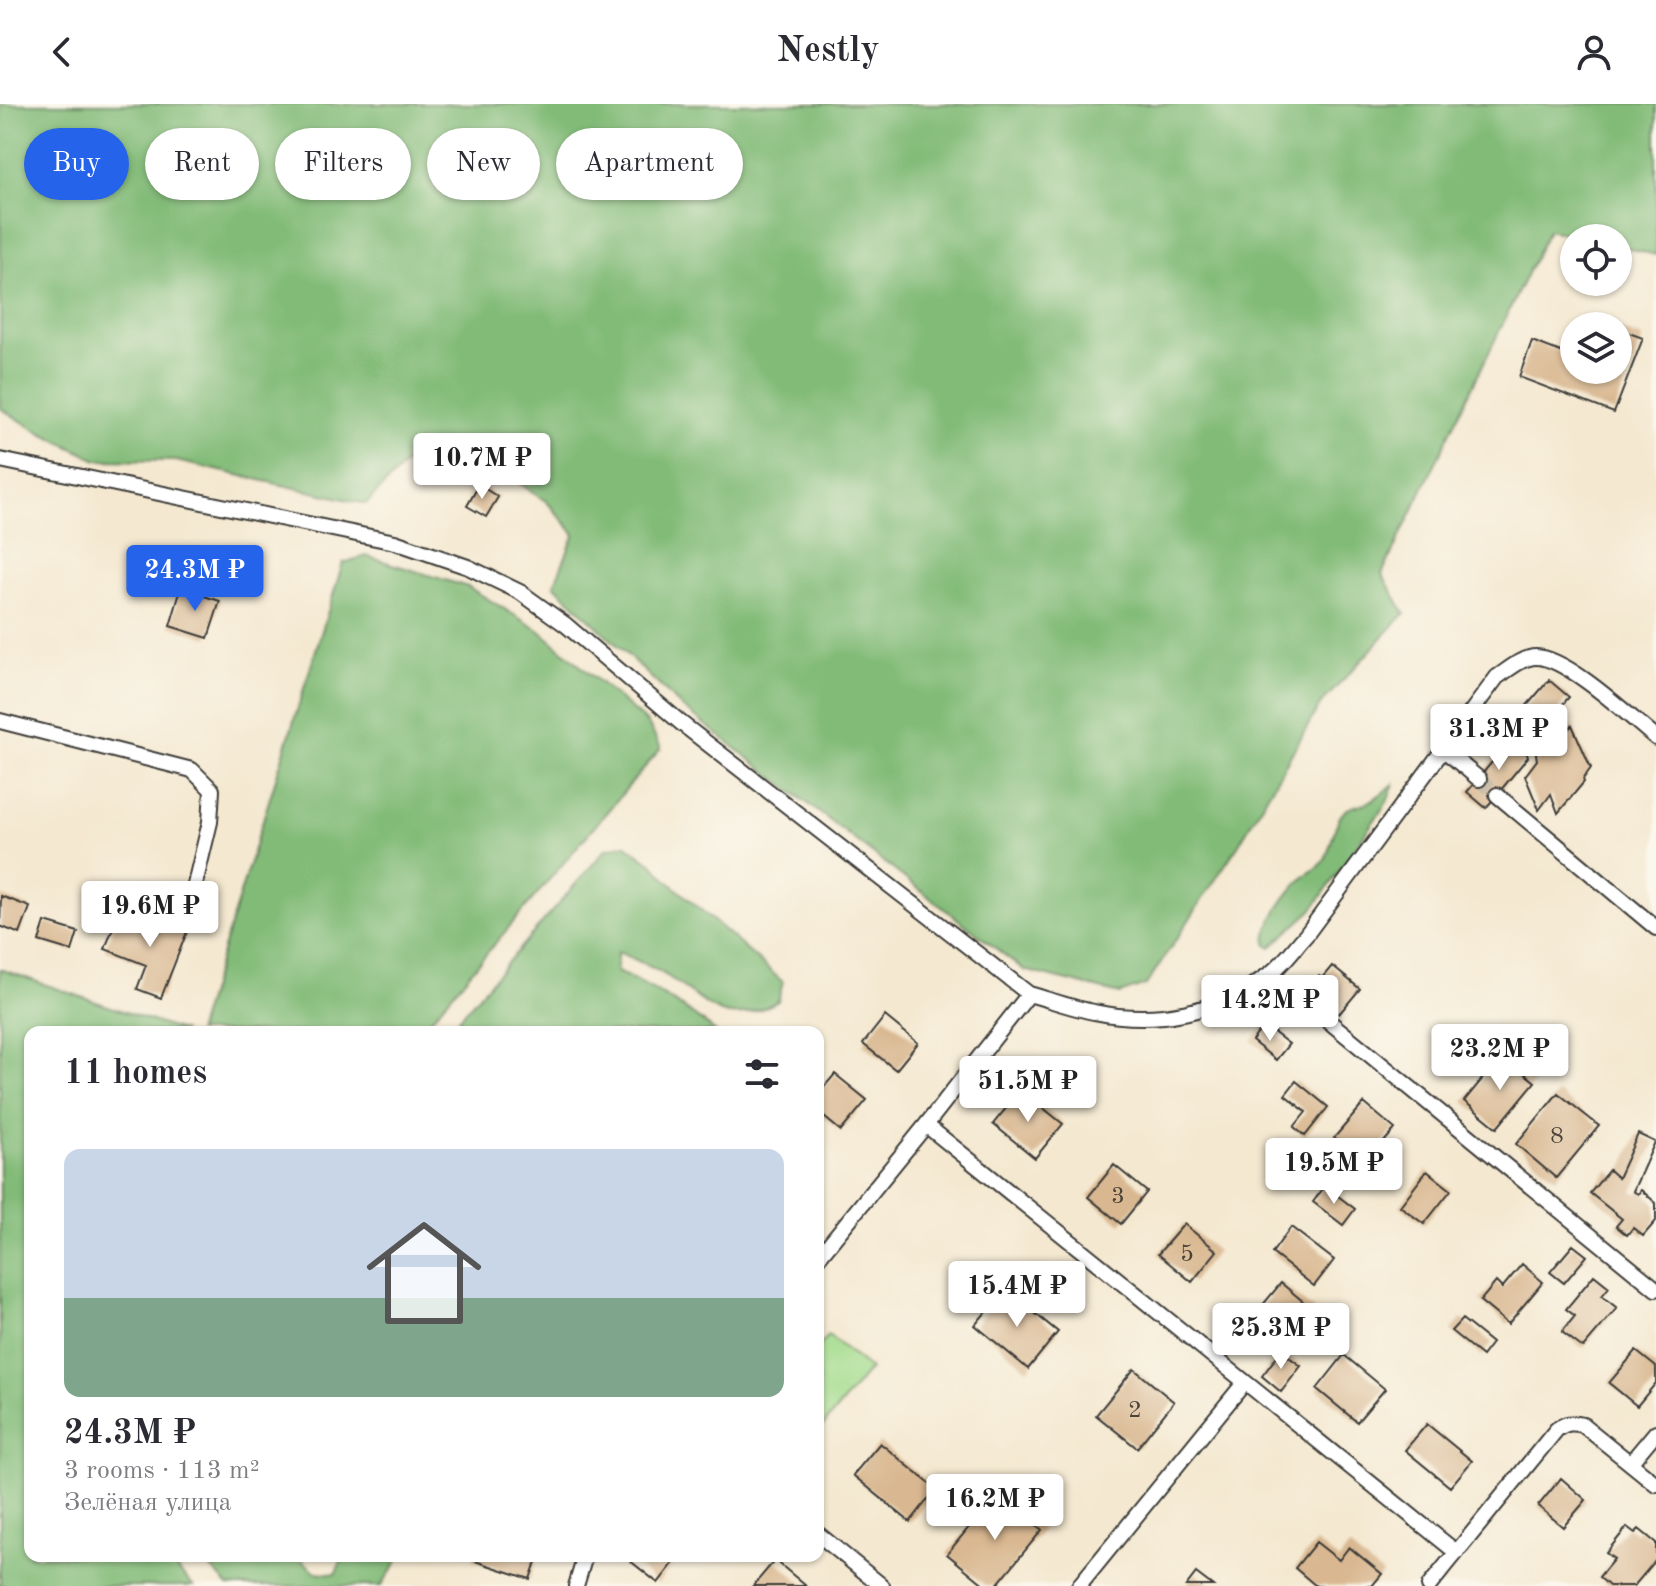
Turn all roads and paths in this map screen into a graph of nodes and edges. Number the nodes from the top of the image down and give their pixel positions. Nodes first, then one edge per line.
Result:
1 (0, 460) edge
2 (0, 721) edge
3 (1656, 738) edge
4 (1443, 749) junction
5 (1479, 779) tunnel mouth
6 (1497, 795) tunnel mouth
7 (195, 884) dead end
8 (1656, 928) edge
9 (1271, 974) junction
10 (1029, 994) junction
11 (926, 1125) junction
12 (824, 1251) edge
13 (1656, 1289) edge
14 (1245, 1382) junction
15 (1656, 1432) edge
16 (1631, 1462) junction
17 (1656, 1484) edge
18 (824, 1539) edge
19 (1456, 1552) junction
20 (583, 1562) edge
21 (576, 1586) edge
22 (882, 1586) edge
23 (1079, 1586) edge
24 (1429, 1586) edge

1 - 10 street
2 - 7 street
3 - 4 street
4 - 5 street
4 - 9 street
6 - 8 street
9 - 10 street
9 - 13 street
10 - 11 street
11 - 12 street
11 - 14 street
14 - 19 street
14 - 23 street
15 - 16 street
16 - 17 street
16 - 19 street
18 - 22 street
19 - 24 street
20 - 21 street

